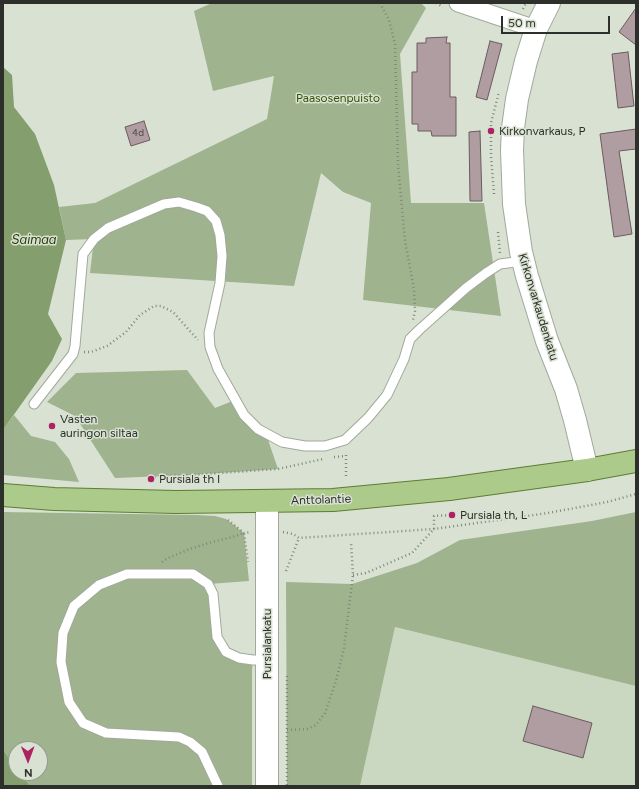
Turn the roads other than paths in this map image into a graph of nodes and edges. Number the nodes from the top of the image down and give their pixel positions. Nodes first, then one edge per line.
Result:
1 (458, 3) edge
2 (549, 3) edge
3 (536, 29) junction
4 (523, 261) junction
5 (34, 404) dead end
6 (636, 460) edge
7 (586, 470) junction
8 (3, 495) edge
9 (267, 501) junction
10 (266, 660) junction
11 (218, 786) edge
12 (267, 786) edge

1 - 3 street
2 - 3 street, Kirkonvarkaudenkatu
3 - 4 street, Kirkonvarkaudenkatu
4 - 5 lane
4 - 7 street, Kirkonvarkaudenkatu
6 - 7 main road, Anttolantie
7 - 9 main road, Anttolantie
8 - 9 main road, Anttolantie
9 - 10 street, Pursialankatu
10 - 11 lane
10 - 12 street, Pursialankatu

